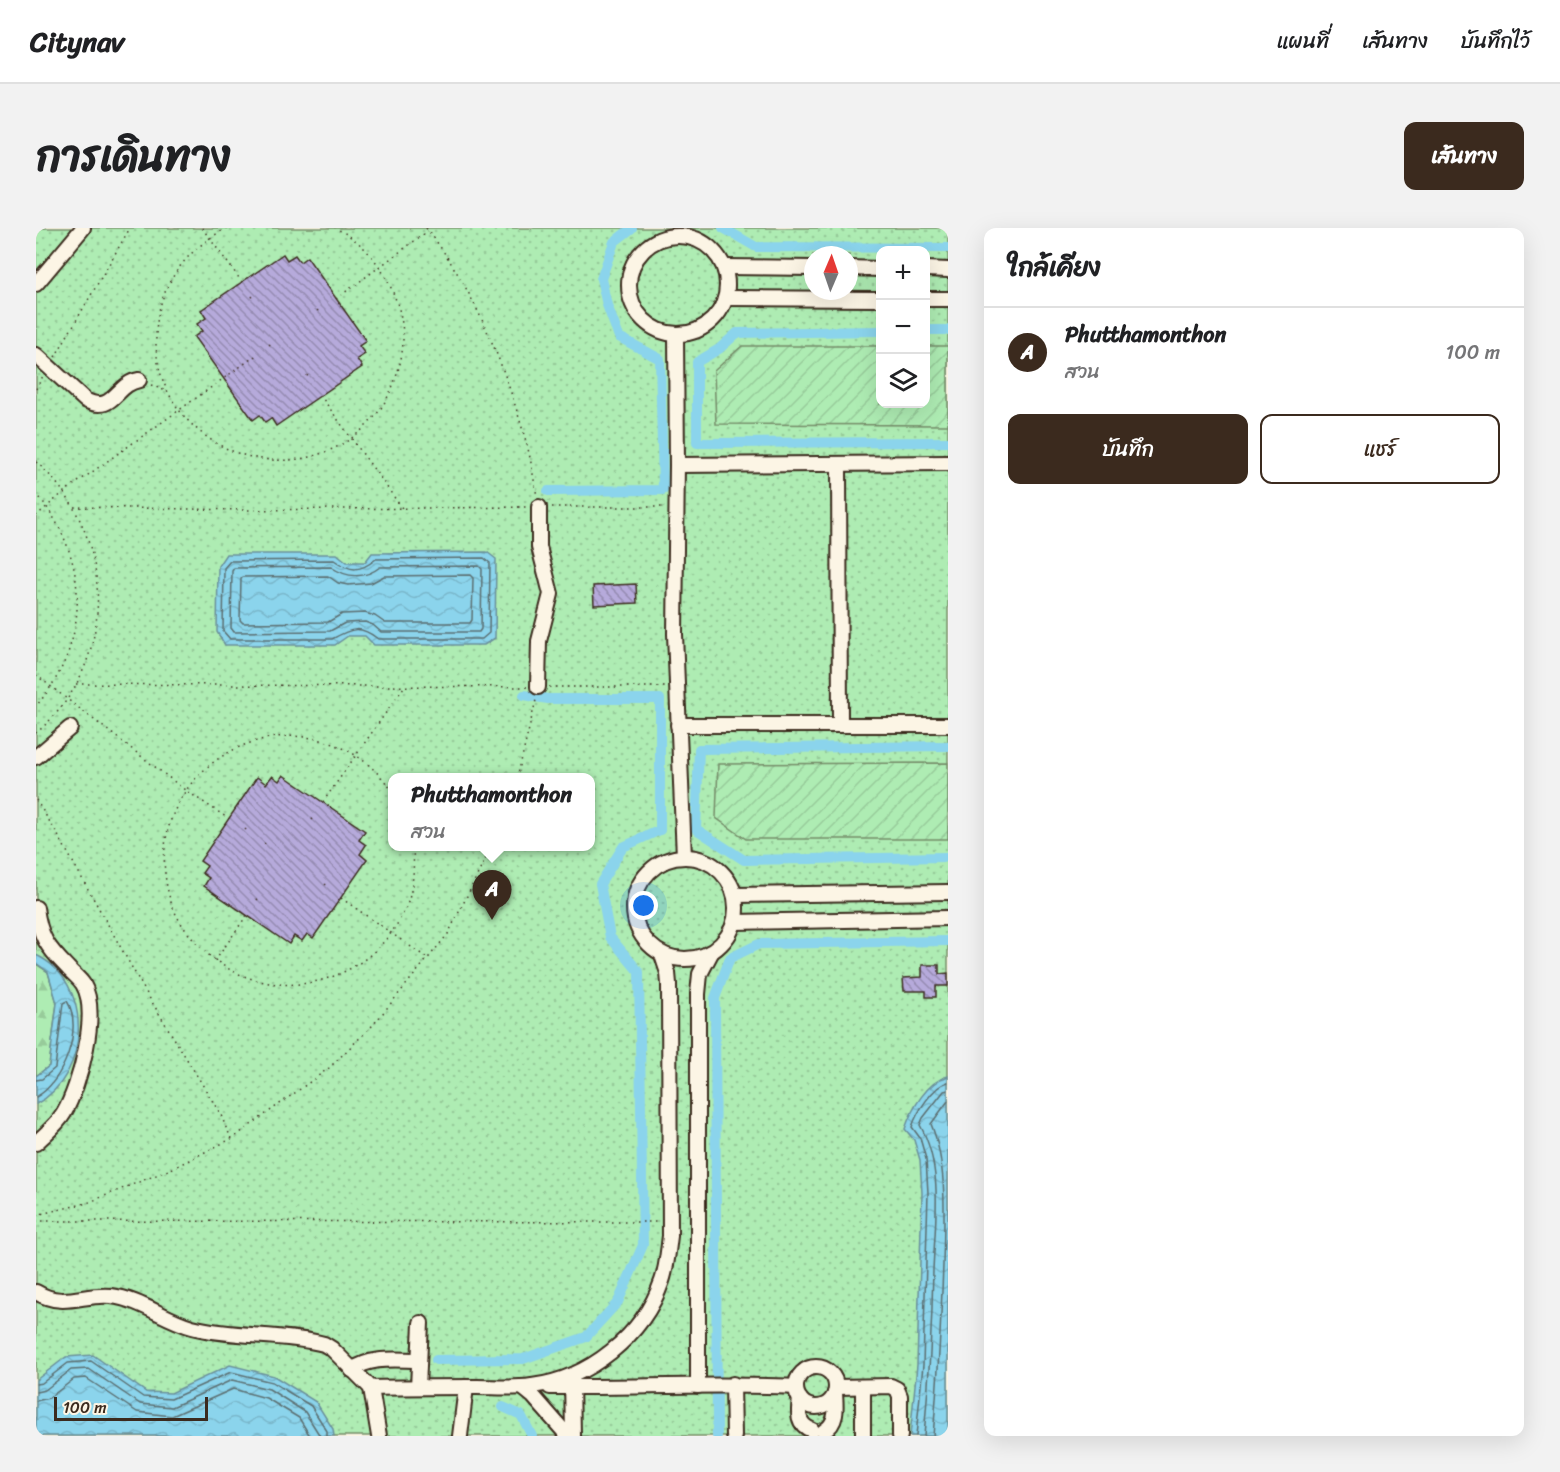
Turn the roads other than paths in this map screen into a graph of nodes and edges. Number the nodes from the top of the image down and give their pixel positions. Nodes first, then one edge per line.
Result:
1 (83, 228) edge
2 (667, 232) edge
3 (693, 233) edge
4 (724, 267) junction
5 (804, 268) edge
6 (858, 268) edge
7 (876, 269) edge
8 (930, 269) edge
9 (948, 270) edge
10 (36, 284) edge
11 (726, 298) junction
12 (876, 299) edge
13 (930, 299) edge
14 (948, 299) edge
15 (675, 334) junction
16 (36, 355) edge
17 (139, 380) road end
18 (948, 463) edge
19 (839, 464) junction
20 (677, 465) junction
21 (539, 507) road end
22 (538, 687) road end
23 (840, 724) junction
24 (678, 725) junction
25 (948, 725) edge
26 (70, 728) dead end
27 (36, 757) edge
28 (684, 857) junction
29 (948, 892) edge
30 (735, 895) junction
31 (36, 908) edge
32 (948, 918) edge
33 (735, 922) junction
34 (711, 953) junction
35 (662, 955) junction
36 (36, 1143) edge
37 (36, 1292) edge
38 (421, 1323) dead end
39 (419, 1360) junction
40 (352, 1370) junction
41 (572, 1381) junction
42 (729, 1384) junction
43 (703, 1385) junction
44 (418, 1387) junction
45 (466, 1387) junction
46 (527, 1387) junction
47 (863, 1387) junction
48 (371, 1388) junction
49 (836, 1390) junction
50 (798, 1393) junction
51 (379, 1436) edge
52 (460, 1436) edge
53 (571, 1436) edge
54 (734, 1436) edge
55 (863, 1436) edge
56 (900, 1436) edge

1 - 10 street
2 - 3 street
2 - 15 street
3 - 4 street
4 - 5 street
4 - 11 street
6 - 7 street
8 - 9 street
11 - 12 street
11 - 15 street
13 - 14 street
15 - 20 street
16 - 17 street
18 - 19 street
19 - 20 street
19 - 23 street
20 - 24 street
21 - 22 street
23 - 24 street
23 - 25 street
24 - 28 street
26 - 27 street
28 - 30 street
28 - 35 street
29 - 30 street
30 - 33 street
31 - 36 street
32 - 33 street
33 - 34 street
34 - 35 street
34 - 43 street
35 - 41 street
37 - 40 street
38 - 39 street
39 - 40 street
39 - 44 street
40 - 48 street
41 - 43 street
41 - 46 street
41 - 53 street
42 - 43 street
42 - 50 street
42 - 54 street
44 - 45 street
44 - 48 street
45 - 46 street
45 - 52 street
46 - 53 street
47 - 49 street
47 - 55 street
47 - 56 street
48 - 51 street
49 - 50 street
49 - 50 street
49 - 50 street

